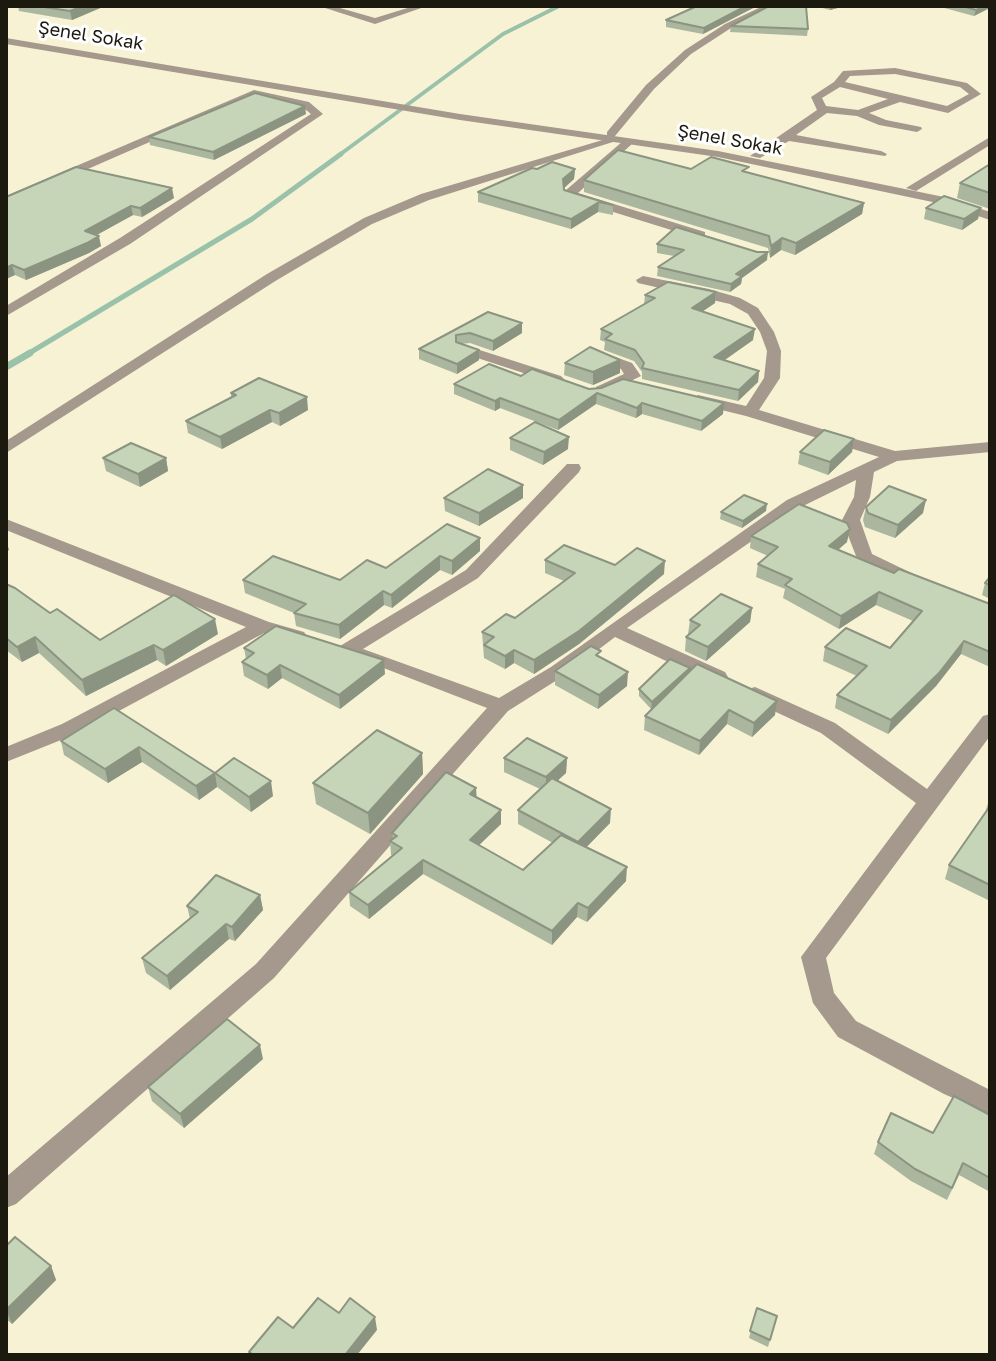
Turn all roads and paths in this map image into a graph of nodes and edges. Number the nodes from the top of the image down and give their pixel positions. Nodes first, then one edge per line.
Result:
1 (323, 6) edge
2 (423, 6) edge
3 (770, 6) edge
4 (6, 32) edge
5 (6, 41) edge
6 (838, 84) junction
7 (900, 98) junction
8 (822, 109) junction
9 (859, 113) junction
10 (464, 115) junction
11 (917, 129) dead end
12 (611, 137) junction
13 (787, 137) junction
14 (990, 140) edge
15 (627, 143) junction
16 (881, 154) dead end
17 (756, 156) junction
18 (912, 188) junction
19 (6, 200) edge
20 (990, 208) edge
21 (990, 216) edge
22 (717, 240) edge
23 (643, 280) dead end
24 (6, 312) edge
25 (464, 349) edge
26 (594, 353) edge
27 (622, 382) junction
28 (567, 383) edge
29 (651, 389) edge
30 (586, 390) edge
31 (679, 395) edge
32 (750, 412) junction
33 (990, 447) edge
34 (6, 448) edge
35 (894, 456) junction
36 (573, 468) dead end
37 (866, 469) junction
38 (6, 524) edge
39 (936, 588) edge
40 (262, 626) junction
41 (613, 629) junction
42 (333, 646) junction
43 (501, 706) junction
44 (990, 721) edge
45 (6, 755) edge
46 (930, 802) junction
47 (990, 1102) edge
48 (6, 1195) edge

1 - 2 street
3 - 12 street
4 - 10 street, Şenel Sokak
5 - 10 street, Şenel Sokak
6 - 7 street
6 - 7 street
6 - 8 street
7 - 9 street
8 - 9 street
8 - 13 street
9 - 11 street
10 - 12 street, Şenel Sokak
12 - 15 street, Şenel Sokak
12 - 17 street, Şenel Sokak
12 - 34 street
13 - 16 street
13 - 17 street
14 - 18 street
15 - 21 street, Şenel Sokak
15 - 22 street
17 - 18 street, Şenel Sokak
18 - 20 street, Şenel Sokak
19 - 24 street
23 - 32 street
25 - 28 street
26 - 27 street
27 - 29 street
27 - 30 street
31 - 32 street
32 - 35 street
33 - 35 street
35 - 37 street
36 - 42 street
37 - 39 street
37 - 41 street
38 - 40 street
40 - 42 street
40 - 45 street
41 - 43 street
41 - 46 street
42 - 43 street
43 - 48 street
44 - 46 street
46 - 47 street

